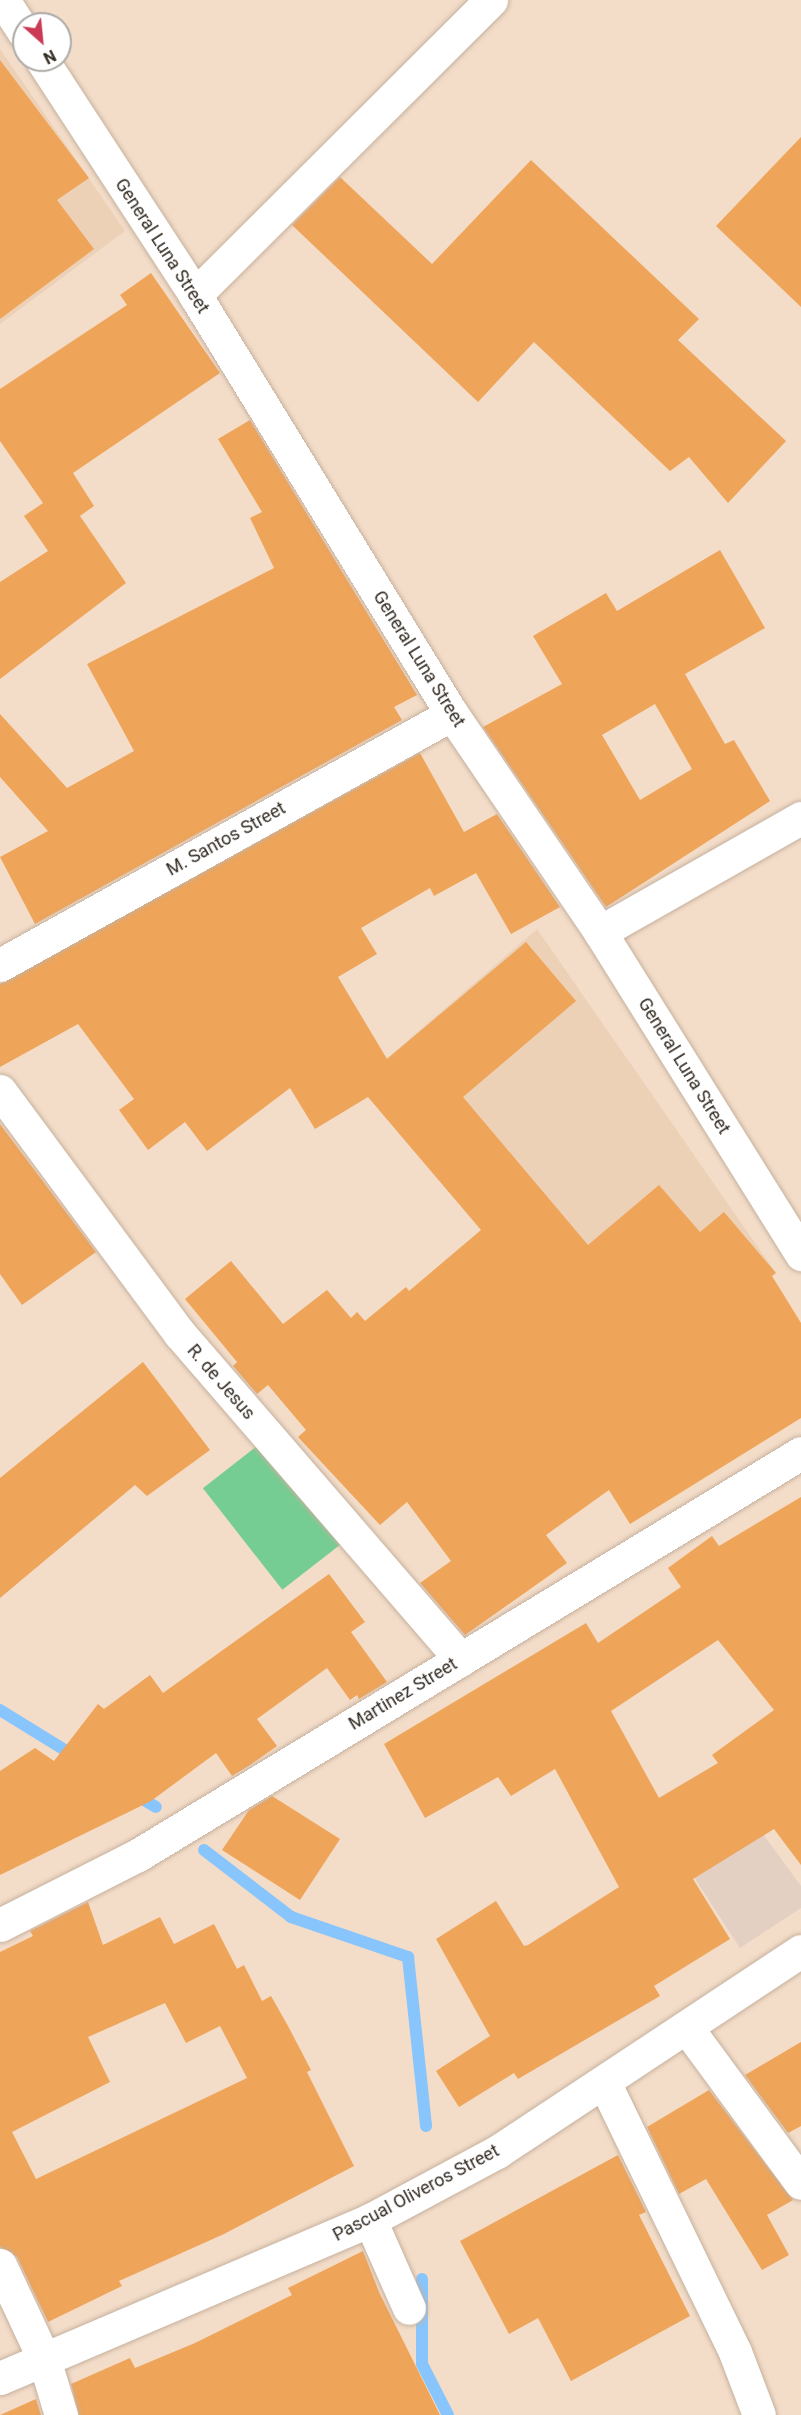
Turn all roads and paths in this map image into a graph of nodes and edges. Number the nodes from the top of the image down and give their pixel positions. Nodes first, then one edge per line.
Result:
1 (3, 0) edge
2 (491, 0) edge
3 (12, 14) edge
4 (50, 72) edge
5 (195, 295) junction
6 (452, 714) junction
7 (801, 818) edge
8 (600, 932) junction
9 (0, 965) edge
10 (0, 1091) edge
11 (801, 1254) edge
12 (801, 1453) edge
13 (461, 1659) junction
14 (0, 1925) edge
15 (801, 1951) edge
16 (687, 2028) junction
17 (604, 2082) junction
18 (801, 2183) edge
19 (370, 2220) junction
20 (0, 2265) edge
21 (409, 2308) dead end
22 (44, 2359) junction
23 (0, 2378) edge
24 (61, 2415) edge
25 (759, 2415) edge

1 - 3 street
2 - 5 street
4 - 5 street, General Luna Street
5 - 6 street, General Luna Street
6 - 8 street, General Luna Street
6 - 9 street, M. Santos Street
7 - 8 street
8 - 11 street, General Luna Street
10 - 13 street, R. de Jesus
12 - 13 street, Martinez Street
13 - 14 street, Martinez Street
15 - 16 street, Pascual Oliveros Street
16 - 17 street, Pascual Oliveros Street
16 - 18 street
17 - 19 street, Pascual Oliveros Street
17 - 25 street
19 - 21 street
19 - 22 street, Pascual Oliveros Street
20 - 22 street
22 - 23 street, Pascual Oliveros Street
22 - 24 street

